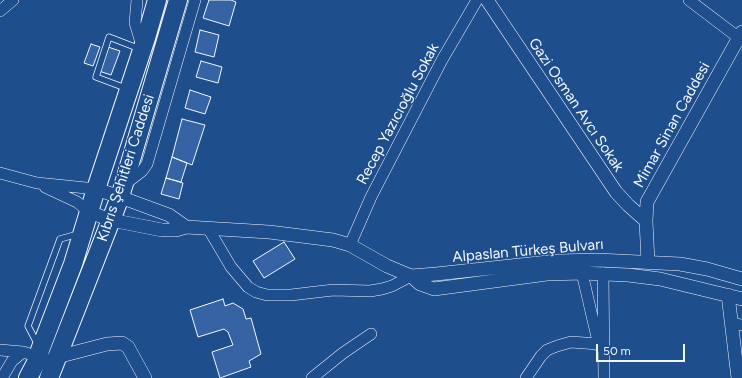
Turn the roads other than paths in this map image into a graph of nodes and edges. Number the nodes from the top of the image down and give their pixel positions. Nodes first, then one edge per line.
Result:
1 (13, 0) edge
2 (134, 0) edge
3 (178, 0) edge
4 (195, 0) edge
5 (477, 0) edge
6 (487, 0) edge
7 (689, 0) edge
8 (157, 3) edge
9 (0, 11) edge
10 (740, 40) edge
11 (143, 49) junction
12 (130, 89) junction
13 (0, 173) edge
14 (37, 183) junction
15 (96, 189) junction
16 (122, 191) junction
17 (89, 212) junction
18 (111, 220) junction
19 (646, 221) junction
20 (186, 227) junction
21 (208, 228) junction
22 (350, 245) junction
23 (648, 262) junction
24 (582, 273) junction
25 (603, 273) junction
26 (410, 276) junction
27 (742, 279) edge
28 (728, 295) junction
29 (742, 299) edge
30 (737, 324) edge
31 (371, 334) dead end
32 (598, 344) junction
33 (0, 350) edge
34 (34, 353) junction
35 (57, 357) junction
36 (604, 372) edge
37 (2, 378) edge
38 (28, 378) edge
39 (48, 378) edge
40 (146, 378) edge
41 (312, 378) edge
42 (526, 378) edge
43 (738, 378) edge

1 - 9 street
2 - 8 street
2 - 11 street
3 - 16 highway, Kıbrıs Şehitleri Caddesi
4 - 16 street
5 - 22 street, Recep Yazıcıoğlu Sokak
6 - 19 street, Gazi Osman Avcı Sokak
7 - 10 street
8 - 11 highway, Kıbrıs Şehitleri Caddesi
10 - 19 street, Mimar Sinan Caddesi
11 - 12 highway, Kıbrıs Şehitleri Caddesi
11 - 12 lane
12 - 15 highway, Kıbrıs Şehitleri Caddesi
13 - 14 street
14 - 15 street
14 - 17 street
15 - 16 street
15 - 17 highway, Kıbrıs Şehitleri Caddesi
16 - 18 highway, Kıbrıs Şehitleri Caddesi
16 - 20 street
17 - 18 street, Alpaslan Türkeş Bulvarı
17 - 34 highway, Kıbrıs Şehitleri Caddesi
18 - 20 street, Alpaslan Türkeş Bulvarı
18 - 35 highway, Kıbrıs Şehitleri Caddesi
19 - 23 street, Mimar Sinan Caddesi
20 - 21 street, Alpaslan Türkeş Bulvarı
21 - 22 street, Alpaslan Türkeş Bulvarı
21 - 26 street
22 - 26 street, Alpaslan Türkeş Bulvarı
23 - 26 street, Alpaslan Türkeş Bulvarı
23 - 27 street, Alpaslan Türkeş Bulvarı
24 - 25 street, Alpaslan Türkeş Bulvarı
24 - 26 street, Alpaslan Türkeş Bulvarı
24 - 32 street
25 - 28 street, Alpaslan Türkeş Bulvarı
25 - 36 street
28 - 29 street, Alpaslan Türkeş Bulvarı
28 - 30 street
30 - 43 street
31 - 41 street
32 - 36 street
32 - 42 street
33 - 34 street
34 - 37 street
34 - 38 highway, Kıbrıs Şehitleri Caddesi
35 - 39 highway, Kıbrıs Şehitleri Caddesi
35 - 40 street

